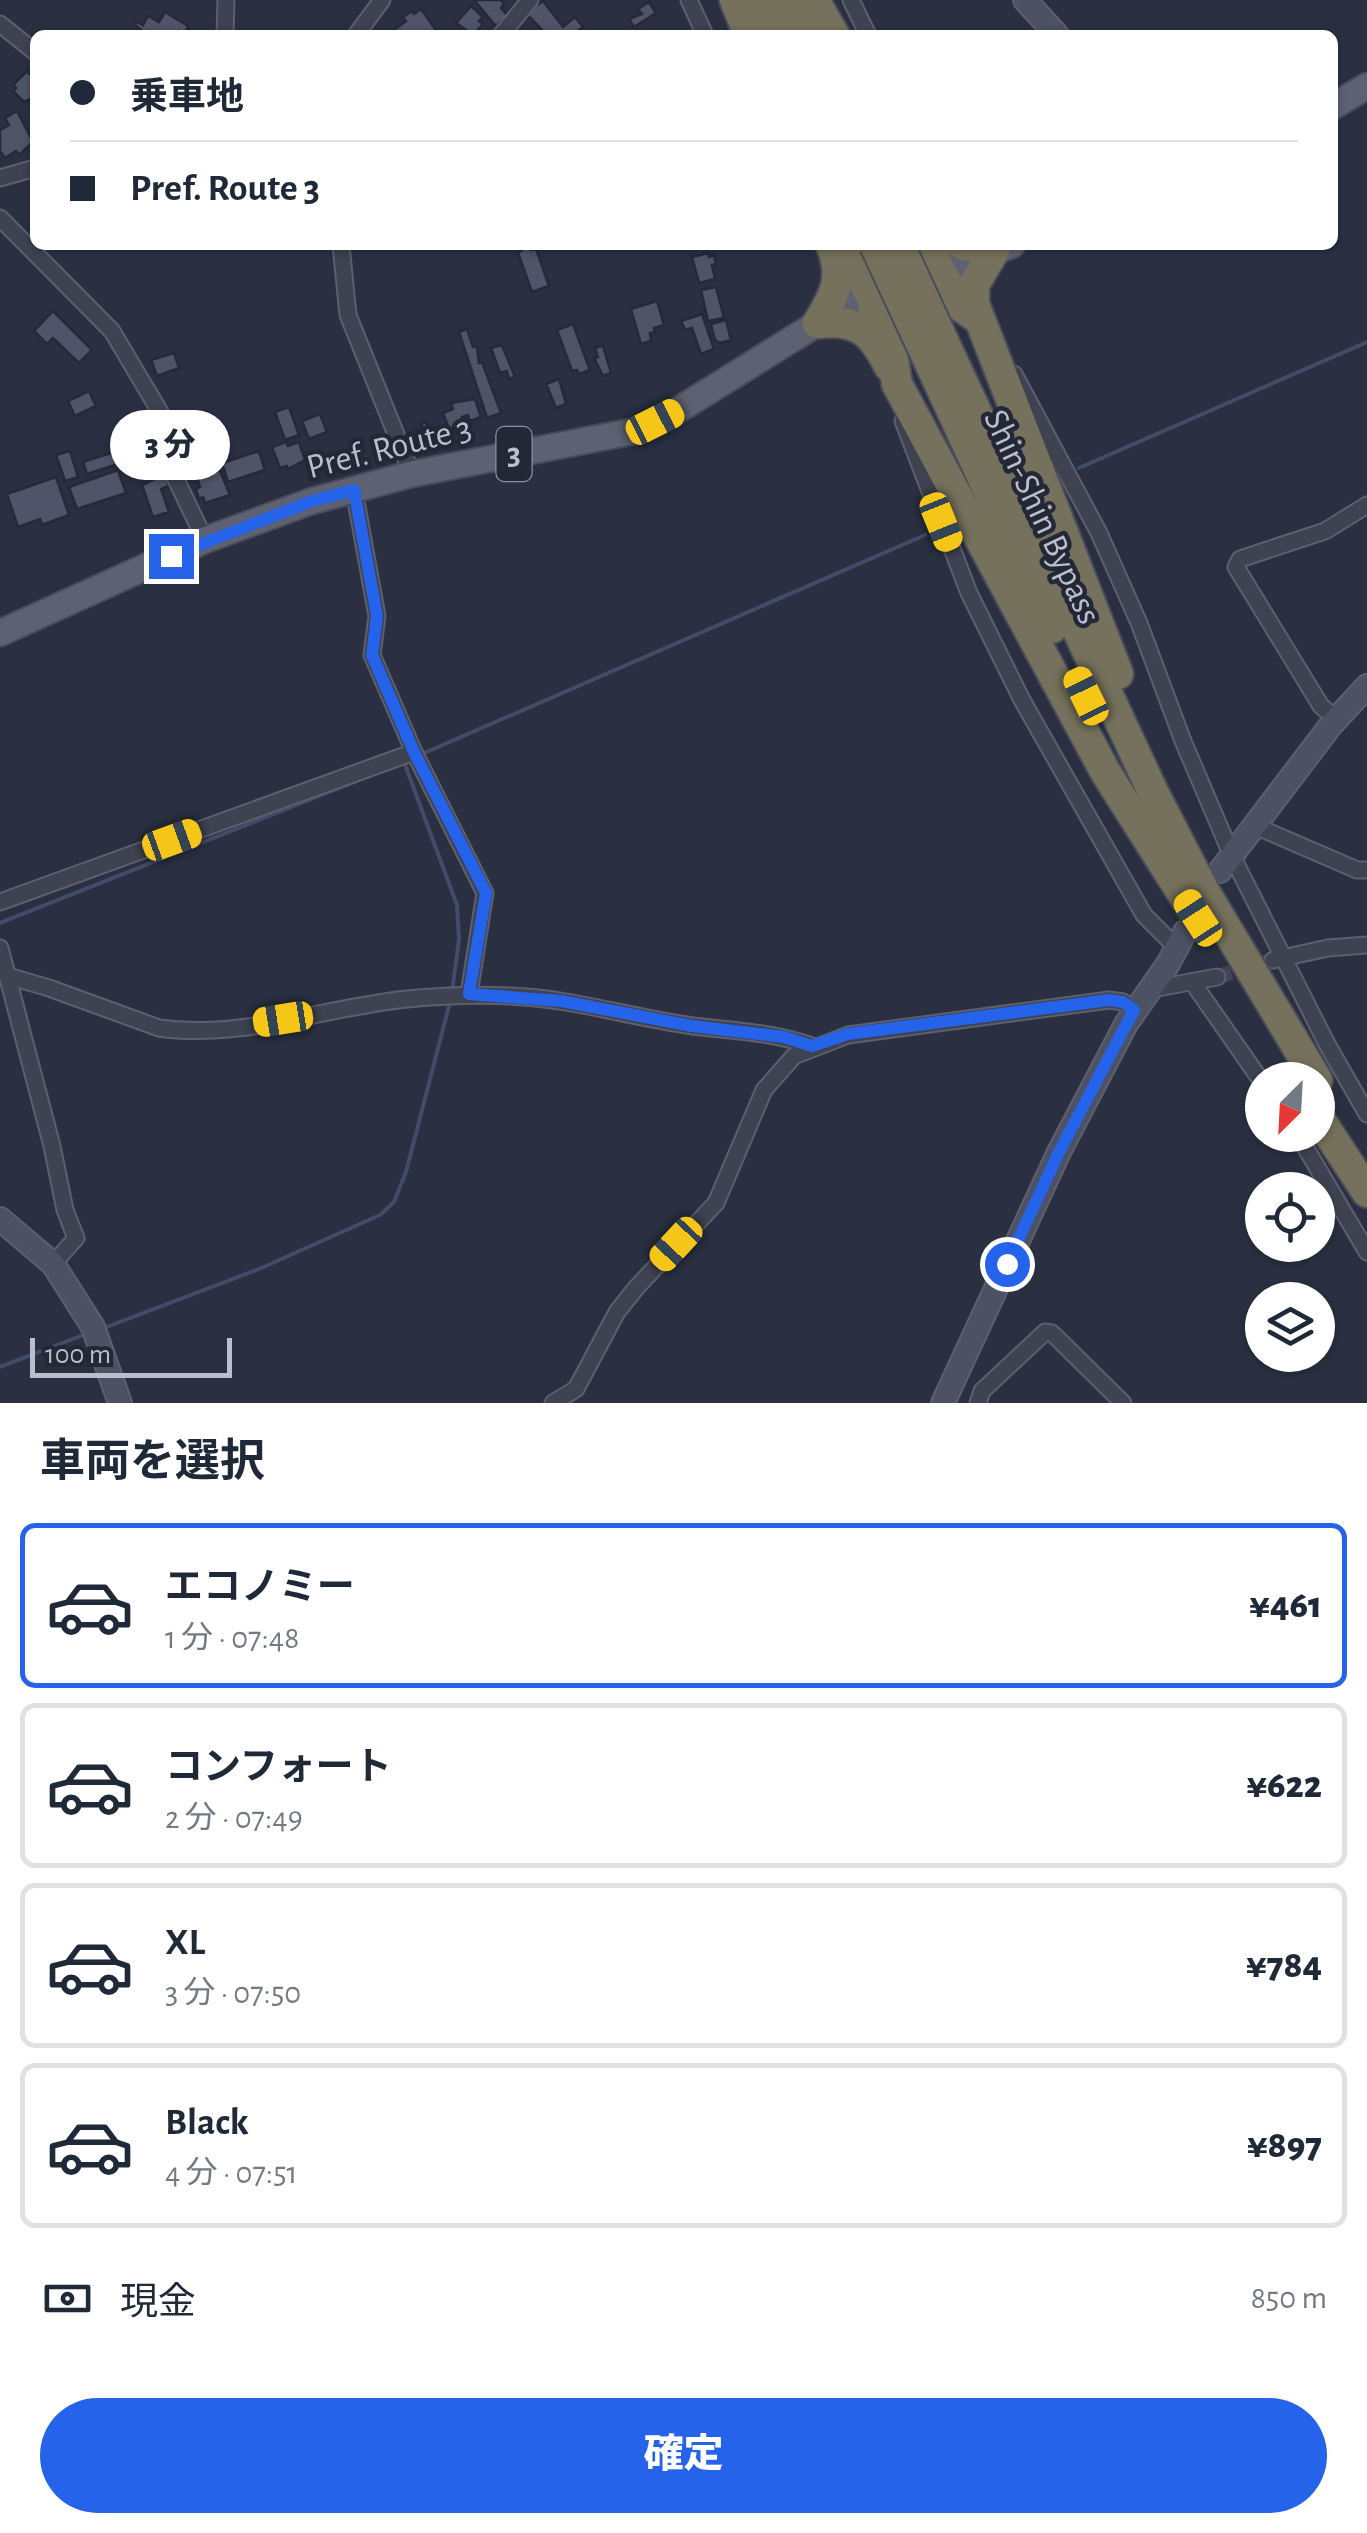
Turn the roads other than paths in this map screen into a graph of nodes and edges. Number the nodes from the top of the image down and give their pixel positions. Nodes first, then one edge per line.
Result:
1 (226, 0) edge
2 (382, 0) edge
3 (530, 0) edge
4 (689, 0) edge
5 (735, 0) edge
6 (760, 0) edge
7 (786, 0) edge
8 (814, 0) edge
9 (851, 0) edge
10 (1025, 0) edge
11 (0, 24) edge
12 (224, 30) edge
13 (360, 30) edge
14 (505, 30) edge
15 (703, 30) edge
16 (747, 30) edge
17 (774, 30) edge
18 (801, 30) edge
19 (831, 30) edge
20 (866, 30) edge
21 (1052, 30) edge
22 (30, 48) edge
23 (1367, 86) edge
24 (1338, 103) edge
25 (30, 169) edge
26 (0, 178) edge
27 (0, 218) edge
28 (30, 248) edge
29 (32, 250) edge
30 (342, 250) edge
31 (848, 250) edge
32 (848, 250) edge
33 (849, 250) edge
34 (850, 250) edge
35 (901, 250) edge
36 (915, 250) edge
37 (988, 250) edge
38 (1001, 250) edge
39 (936, 257) edge
40 (905, 282) junction
41 (871, 295) junction
42 (971, 313) junction
43 (818, 322) junction
44 (996, 356) junction
45 (943, 367) junction
46 (895, 379) junction
47 (412, 474) junction
48 (354, 490) junction
49 (1367, 505) edge
50 (206, 540) junction
51 (0, 633) edge
52 (1363, 699) edge
53 (1336, 719) junction
54 (414, 752) junction
55 (1253, 825) junction
56 (1367, 870) edge
57 (0, 902) edge
58 (1202, 902) junction
59 (1367, 945) edge
60 (0, 948) edge
61 (1278, 960) junction
62 (8, 976) junction
63 (1217, 977) tunnel mouth
64 (1193, 983) junction
65 (1152, 989) junction
66 (469, 994) junction
67 (1134, 1010) junction
68 (812, 1046) junction
69 (1248, 1062) edge
70 (1285, 1062) edge
71 (1305, 1062) edge
72 (1335, 1107) edge
73 (1367, 1114) edge
74 (1335, 1143) edge
75 (1308, 1152) edge
76 (1367, 1154) edge
77 (1367, 1192) edge
78 (0, 1220) edge
79 (1367, 1252) edge
80 (53, 1264) junction
81 (120, 1403) edge
82 (553, 1403) edge
83 (942, 1403) edge
84 (978, 1403) edge
85 (1123, 1403) edge

1 - 12 street
2 - 13 street
3 - 14 street
4 - 15 street
5 - 16 highway
6 - 17 highway
7 - 18 highway
8 - 19 highway
9 - 20 street
10 - 21 street
11 - 22 street
23 - 24 main road
25 - 26 street
27 - 28 street
29 - 50 street
30 - 47 street
31 - 41 highway
32 - 43 highway
33 - 45 highway, Shin-Shin Bypass, bridge
34 - 40 highway
35 - 45 highway, Shin-Shin Bypass, bridge
36 - 40 highway
37 - 39 main road, Pref. Route 3 / 3
38 - 42 highway
39 - 40 main road, Pref. Route 3 / 3
39 - 42 highway
40 - 41 main road, Pref. Route 3 / 3
40 - 42 highway
40 - 46 highway
41 - 43 main road, Pref. Route 3 / 3
41 - 46 highway
42 - 44 highway
43 - 46 highway
43 - 47 main road, Pref. Route 3 / 3
44 - 58 highway
44 - 58 street
45 - 58 highway, Shin-Shin Bypass
46 - 58 highway
46 - 58 street
47 - 48 main road, Pref. Route 3 / 3
48 - 50 main road, Pref. Route 3 / 3
48 - 54 street
49 - 53 street
50 - 51 main road, Pref. Route 3 / 3
52 - 53 street
53 - 55 street
54 - 57 street
54 - 66 street
55 - 56 street
55 - 58 street
58 - 61 street
58 - 65 street
58 - 70 highway, Shin-Shin Bypass
58 - 71 highway, Shin-Shin Bypass
59 - 61 street
60 - 62 street
61 - 73 street
62 - 66 street
62 - 80 street
63 - 64 street
64 - 65 street
64 - 69 street
65 - 67 street
66 - 68 street
67 - 68 street
67 - 83 street
68 - 82 street
72 - 76 highway, Shin-Shin Bypass
74 - 77 highway
75 - 79 street
78 - 80 street
80 - 81 street
84 - 85 street

